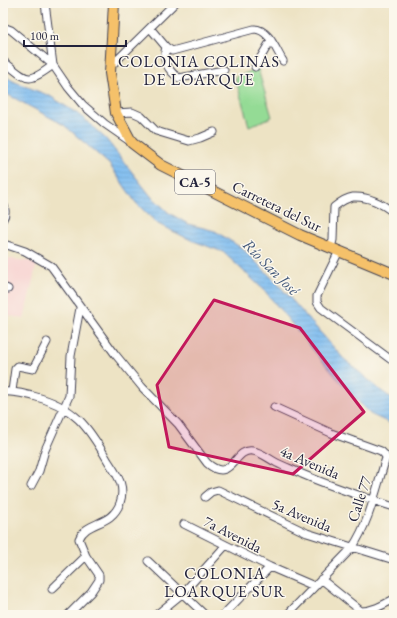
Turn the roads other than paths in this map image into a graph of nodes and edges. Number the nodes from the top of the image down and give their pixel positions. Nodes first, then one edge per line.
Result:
1 (45, 3) edge
2 (175, 3) edge
3 (114, 5) edge
4 (3, 27) edge
5 (150, 28) junction
6 (271, 40) junction
7 (166, 47) junction
8 (3, 61) edge
9 (283, 61) dead end
10 (53, 65) junction
11 (110, 67) junction
12 (255, 67) dead end
13 (224, 70) dead end
14 (116, 113) junction
15 (214, 132) dead end
16 (132, 143) junction
17 (3, 204) edge
18 (394, 212) edge
19 (3, 219) edge
20 (3, 247) edge
21 (335, 250) junction
22 (394, 274) edge
23 (80, 308) junction
24 (47, 342) dead end
25 (394, 361) edge
26 (12, 391) junction
27 (3, 392) edge
28 (274, 407) dead end
29 (64, 408) junction
30 (31, 486) dead end
31 (206, 497) dead end
32 (373, 500) junction
33 (394, 507) edge
34 (184, 524) dead end
35 (226, 545) junction
36 (352, 548) junction
37 (86, 556) junction
38 (394, 560) edge
39 (148, 562) dead end
40 (270, 567) junction
41 (322, 579) junction
42 (314, 586) junction
43 (52, 589) dead end
44 (182, 593) junction
45 (394, 599) edge
46 (68, 615) edge
47 (156, 615) edge
48 (205, 615) edge
49 (223, 615) edge
50 (287, 615) edge

1 - 10 street
2 - 5 street
3 - 11 highway, Carretera del Sur / CA-5
4 - 10 street
5 - 7 street
5 - 11 street
6 - 7 street
6 - 9 street
6 - 12 street
7 - 13 street
8 - 10 street
10 - 16 street
11 - 14 highway, Carretera del Sur / CA-5
14 - 15 street
14 - 16 highway, Carretera del Sur / CA-5
16 - 21 highway, Carretera del Sur / CA-5
17 - 19 street
18 - 21 street
20 - 23 street
21 - 22 highway, Carretera del Sur / CA-5
21 - 25 street
23 - 29 street
23 - 32 street, 4a Avenida
24 - 26 street
26 - 27 street
26 - 29 street
28 - 32 street, Calle 77
29 - 30 street
29 - 37 street
31 - 36 street, 5a Avenida
32 - 33 street, 4a Avenida
32 - 36 street, Calle 77
34 - 35 street, 7a Avenida
35 - 40 street, 7a Avenida
35 - 44 street
36 - 38 street, 5a Avenida
36 - 41 street, Calle 77
37 - 43 street
37 - 46 street
39 - 44 street
40 - 42 street, 7a Avenida
40 - 49 street
41 - 42 street, Calle 77
41 - 45 street
42 - 50 street, Calle 77
44 - 47 street
44 - 48 street

